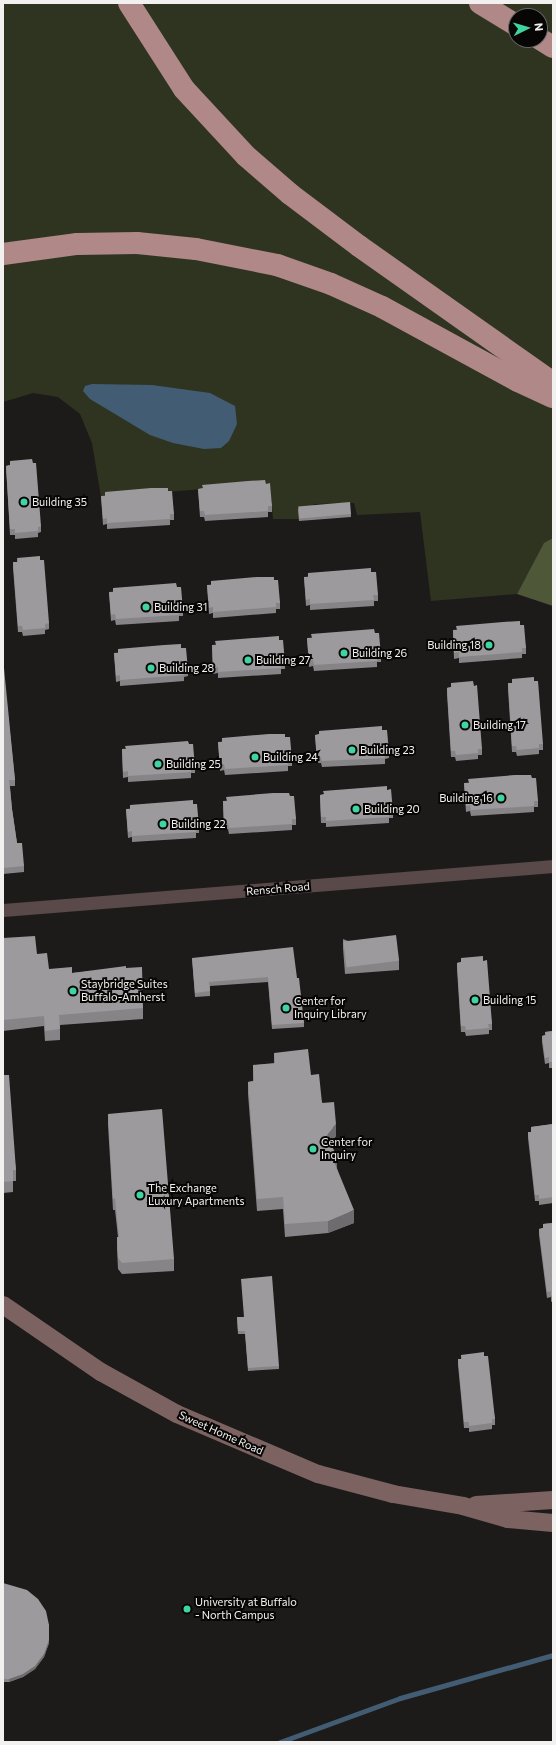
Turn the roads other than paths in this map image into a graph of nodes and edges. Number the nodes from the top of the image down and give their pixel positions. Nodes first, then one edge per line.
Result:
1 (129, 3) edge
2 (480, 3) edge
3 (508, 20) edge
4 (3, 254) edge
5 (553, 383) edge
6 (553, 397) edge
7 (553, 866) edge
8 (3, 910) edge
9 (3, 1305) edge
10 (553, 1500) edge
11 (463, 1506) junction
12 (553, 1523) edge

1 - 5 highway
2 - 3 highway
4 - 6 highway
7 - 8 street, Rensch Road
9 - 11 main road, Sweet Home Road
10 - 11 main road, Sweet Home Road
11 - 12 main road, Sweet Home Road

